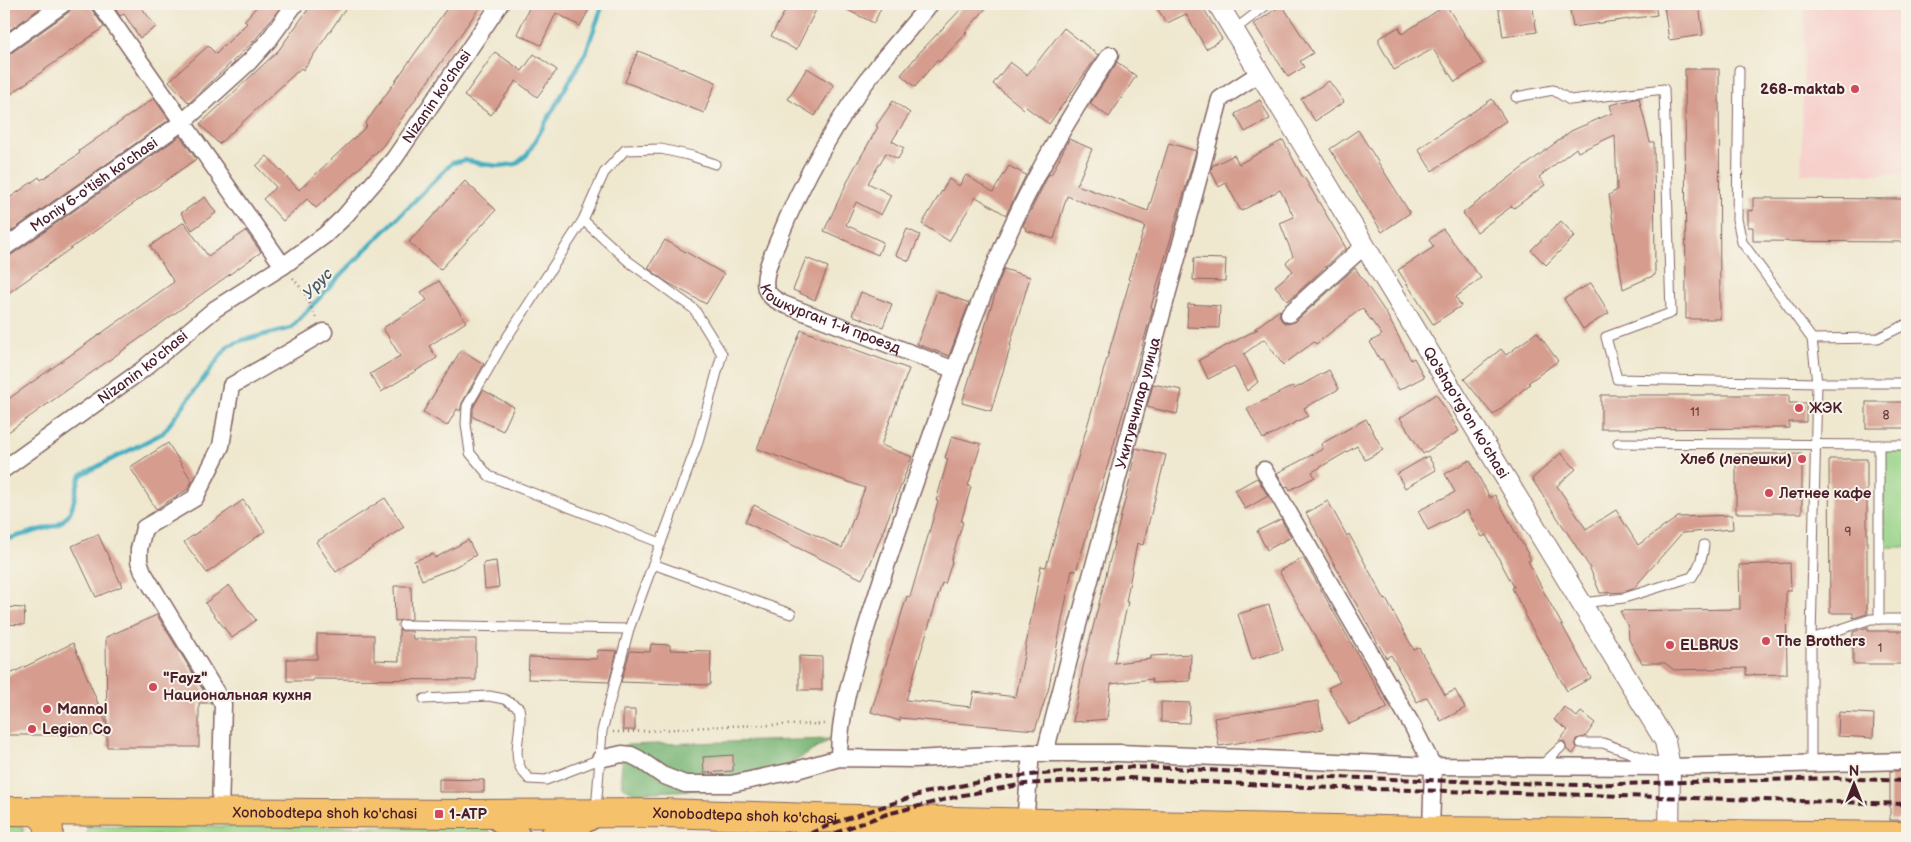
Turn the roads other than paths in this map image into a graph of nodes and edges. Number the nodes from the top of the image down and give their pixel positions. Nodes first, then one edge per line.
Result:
1 (63, 4) edge
2 (100, 4) edge
3 (295, 4) edge
4 (500, 4) edge
5 (930, 4) edge
6 (1218, 4) edge
7 (1268, 4) edge
8 (1234, 30) junction
9 (4, 46) edge
10 (1110, 55) dead end
11 (1739, 70) dead end
12 (1260, 72) junction
13 (1516, 97) dead end
14 (184, 121) junction
15 (715, 164) dead end
16 (583, 220) junction
17 (1364, 246) junction
18 (4, 248) edge
19 (283, 266) junction
20 (1290, 314) dead end
21 (1907, 324) edge
22 (321, 325) road end
23 (1812, 339) junction
24 (955, 370) junction
25 (1817, 383) junction
26 (1907, 383) edge
27 (1618, 443) dead end
28 (1816, 444) junction
29 (1878, 445) junction
30 (1907, 445) edge
31 (4, 469) edge
32 (1264, 470) dead end
33 (661, 543) junction
34 (1704, 545) dead end
35 (653, 564) junction
36 (1582, 603) junction
37 (791, 614) dead end
38 (1878, 619) junction
39 (1907, 619) edge
40 (403, 625) dead end
41 (629, 629) junction
42 (1811, 639) junction
43 (424, 699) dead end
44 (1581, 743) dead end
45 (1561, 747) dead end
46 (1038, 753) junction
47 (839, 758) junction
48 (600, 759) junction
49 (1907, 761) edge
50 (1811, 763) junction
51 (1433, 766) junction
52 (1541, 767) junction
53 (1670, 767) junction
54 (14, 809) edge
55 (220, 812) junction
56 (494, 814) junction
57 (1024, 823) junction
58 (595, 826) edge
59 (1431, 831) junction
60 (1669, 834) junction
61 (1907, 836) edge
62 (48, 838) edge
63 (518, 838) edge
64 (552, 838) edge

1 - 9 street
2 - 14 street
3 - 14 street, Moniy 6-o'tish ko'chasi
4 - 19 street, Nizanin ko'chasi
5 - 24 street, Кошкурган 1-й проезд
6 - 8 street, Qo'shqo'rg'on ko'chasi
7 - 8 lane
8 - 12 street, Qo'shqo'rg'on ko'chasi
10 - 24 street
11 - 23 lane
12 - 17 street, Qo'shqo'rg'on ko'chasi
12 - 46 street, Укитувчилар улица
13 - 25 lane
14 - 18 street, Moniy 6-o'tish ko'chasi
14 - 19 street
15 - 16 lane
16 - 33 lane
16 - 33 lane
17 - 20 street
17 - 36 street, Qo'shqo'rg'on ko'chasi
19 - 31 street, Nizanin ko'chasi
21 - 23 lane
22 - 55 street
23 - 25 lane
24 - 47 street
25 - 26 lane
25 - 28 lane
27 - 28 lane
28 - 29 lane
28 - 42 lane
29 - 30 lane
29 - 38 lane
32 - 51 street
33 - 35 lane
34 - 36 lane
35 - 37 lane
35 - 41 lane
36 - 53 street, Qo'shqo'rg'on ko'chasi
38 - 39 lane
38 - 42 lane
40 - 41 lane
41 - 48 lane
42 - 50 lane
43 - 48 lane
44 - 53 lane
45 - 52 lane
46 - 47 street
46 - 51 street
46 - 57 street, Укитувчилар улица
47 - 48 street
48 - 58 lane
49 - 50 street
50 - 53 street
51 - 52 street
51 - 59 street
52 - 53 street
53 - 60 street, Qo'shqo'rg'on ko'chasi
54 - 55 highway, Xonobodtepa shoh ko'chasi
54 - 62 highway
55 - 56 highway, Xonobodtepa shoh ko'chasi
56 - 58 highway, Xonobodtepa shoh ko'chasi
56 - 63 main road
57 - 58 highway, Xonobodtepa shoh ko'chasi
57 - 59 highway, Xonobodtepa shoh ko'chasi
58 - 64 main road
59 - 60 highway, Xonobodtepa shoh ko'chasi
60 - 61 highway, Xonobodtepa shoh ko'chasi

